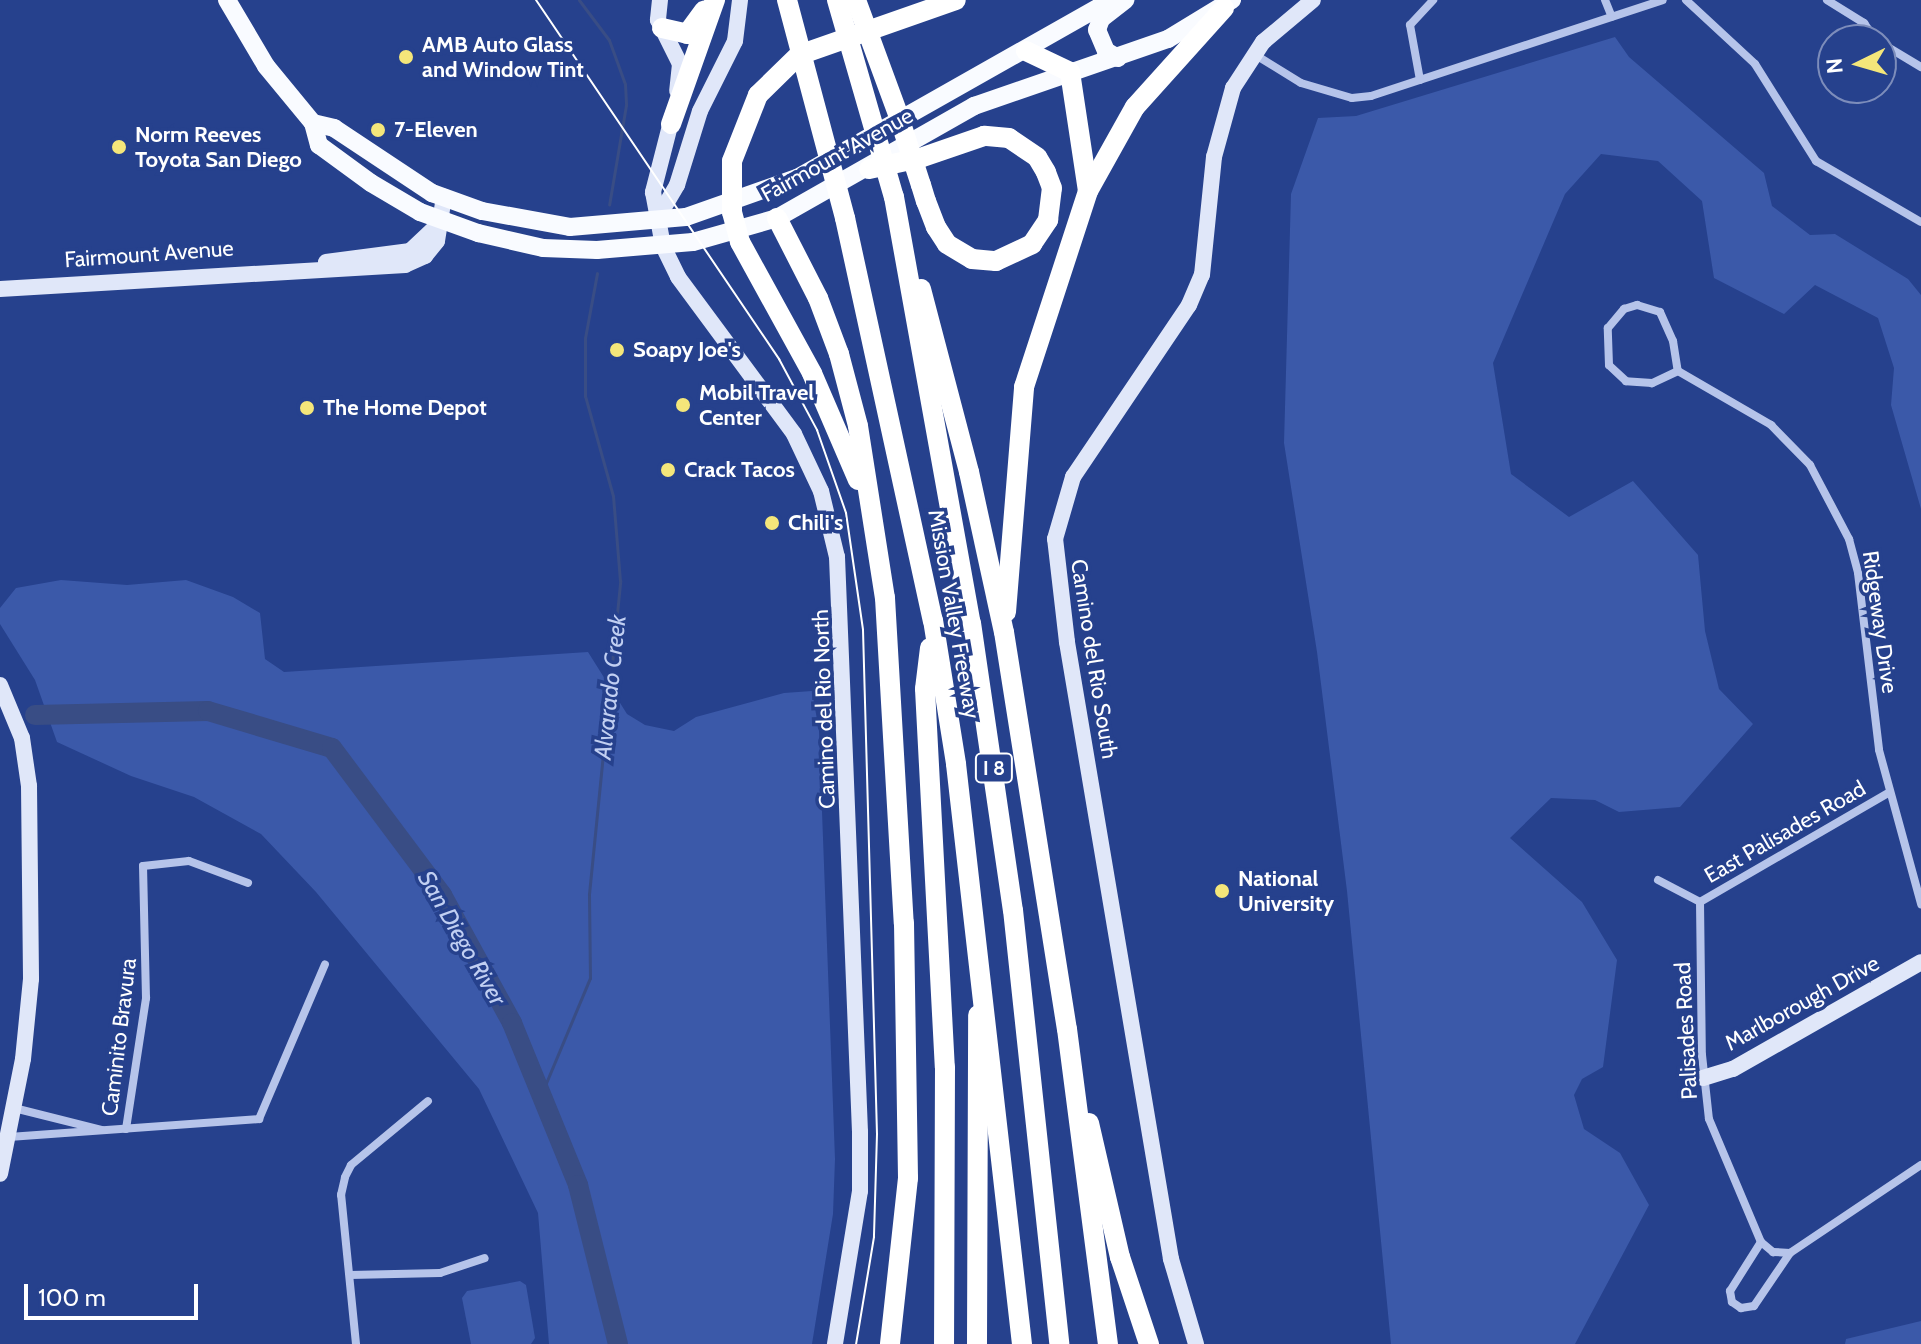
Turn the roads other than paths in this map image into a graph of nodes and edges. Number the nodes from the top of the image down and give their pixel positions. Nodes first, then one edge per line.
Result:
1 (227, 0) edge
2 (660, 0) edge
3 (708, 0) edge
4 (715, 0) edge
5 (740, 0) edge
6 (787, 0) edge
7 (956, 0) edge
8 (1111, 0) edge
9 (1125, 0) edge
10 (1313, 0) edge
11 (1433, 0) edge
12 (1605, 0) edge
13 (1663, 0) edge
14 (1686, 0) edge
15 (1827, 0) edge
16 (847, 1) edge
17 (1228, 4) edge
18 (1612, 17) junction
19 (1865, 24) edge
20 (662, 28) junction
21 (1026, 51) junction
22 (1897, 52) edge
23 (1253, 54) junction
24 (1118, 58) junction
25 (1921, 67) edge
26 (1070, 72) junction
27 (1420, 80) junction
28 (313, 123) junction
29 (671, 124) junction
30 (869, 169) junction
31 (1088, 191) junction
32 (444, 197) junction
33 (894, 197) junction
34 (777, 218) junction
35 (444, 220) junction
36 (656, 221) junction
37 (1921, 222) edge
38 (663, 246) junction
39 (0, 289) edge
40 (1678, 371) junction
41 (875, 529) junction
42 (933, 620) junction
43 (1004, 632) junction
44 (0, 685) edge
45 (1888, 793) junction
46 (1658, 880) dead end
47 (248, 883) dead end
48 (1700, 902) junction
49 (1921, 904) edge
50 (1921, 962) edge
51 (325, 964) dead end
52 (982, 979) junction
53 (1067, 1029) junction
54 (1703, 1078) junction
55 (428, 1101) dead end
56 (14, 1108) junction
57 (126, 1129) junction
58 (106, 1131) junction
59 (9, 1137) junction
60 (906, 1155) junction
61 (1921, 1165) edge
62 (0, 1174) edge
63 (1761, 1242) junction
64 (1790, 1253) junction
65 (485, 1258) dead end
66 (350, 1275) junction
67 (1108, 1337) edge
68 (356, 1344) edge
69 (835, 1344) edge
70 (880, 1344) edge
71 (890, 1344) edge
72 (944, 1344) edge
73 (977, 1344) edge
74 (1022, 1344) edge
75 (1059, 1344) edge
76 (1149, 1344) edge
77 (1196, 1344) edge

1 - 28 main road
2 - 20 street
3 - 20 highway
4 - 29 highway
5 - 36 street
6 - 42 highway, Mission Valley Freeway / I 8
7 - 41 highway
8 - 21 main road, Fairmount Avenue
9 - 24 main road
10 - 23 street, Camino del Rio South
11 - 27 street
12 - 18 street
13 - 18 street
14 - 37 street
15 - 19 street
16 - 30 highway
16 - 33 highway, Mission Valley Freeway / I 8
17 - 24 main road, Fairmount Avenue
17 - 31 highway
18 - 27 street
20 - 29 street, Camino del Rio North
21 - 26 highway
21 - 36 main road, Fairmount Avenue
22 - 25 street
23 - 27 street
23 - 77 street, Camino del Rio South
24 - 26 main road, Fairmount Avenue
26 - 30 main road, Fairmount Avenue
26 - 31 highway
28 - 32 main road, Fairmount Avenue
28 - 35 main road
29 - 36 street, Camino del Rio North
30 - 34 main road, Fairmount Avenue
31 - 43 highway
32 - 35 street
32 - 36 main road, Fairmount Avenue
33 - 43 highway
33 - 75 highway, Mission Valley Freeway / I 8
34 - 38 main road, Fairmount Avenue
34 - 41 highway
35 - 38 main road, Fairmount Avenue
35 - 39 street, Fairmount Avenue
36 - 38 street, Camino del Rio North
38 - 69 street, Camino del Rio North
40 - 40 street
40 - 45 street, Ridgeway Drive
41 - 60 highway
42 - 52 highway, Mission Valley Freeway / I 8
42 - 72 highway
43 - 53 highway
44 - 56 street
45 - 48 street, East Palisades Road
45 - 49 street, Ridgeway Drive
46 - 48 street
47 - 57 street, Caminito Bravura
48 - 54 street, Palisades Road
50 - 54 street, Marlborough Drive
51 - 57 street
52 - 73 highway
52 - 74 highway, Mission Valley Freeway / I 8
53 - 67 highway
53 - 76 highway
54 - 63 street, Palisades Road
55 - 66 street
56 - 58 street
56 - 59 street
57 - 58 street
58 - 59 street
59 - 62 street
60 - 70 highway
60 - 71 highway
61 - 64 street
63 - 64 street
63 - 64 street
65 - 66 street
66 - 68 street

